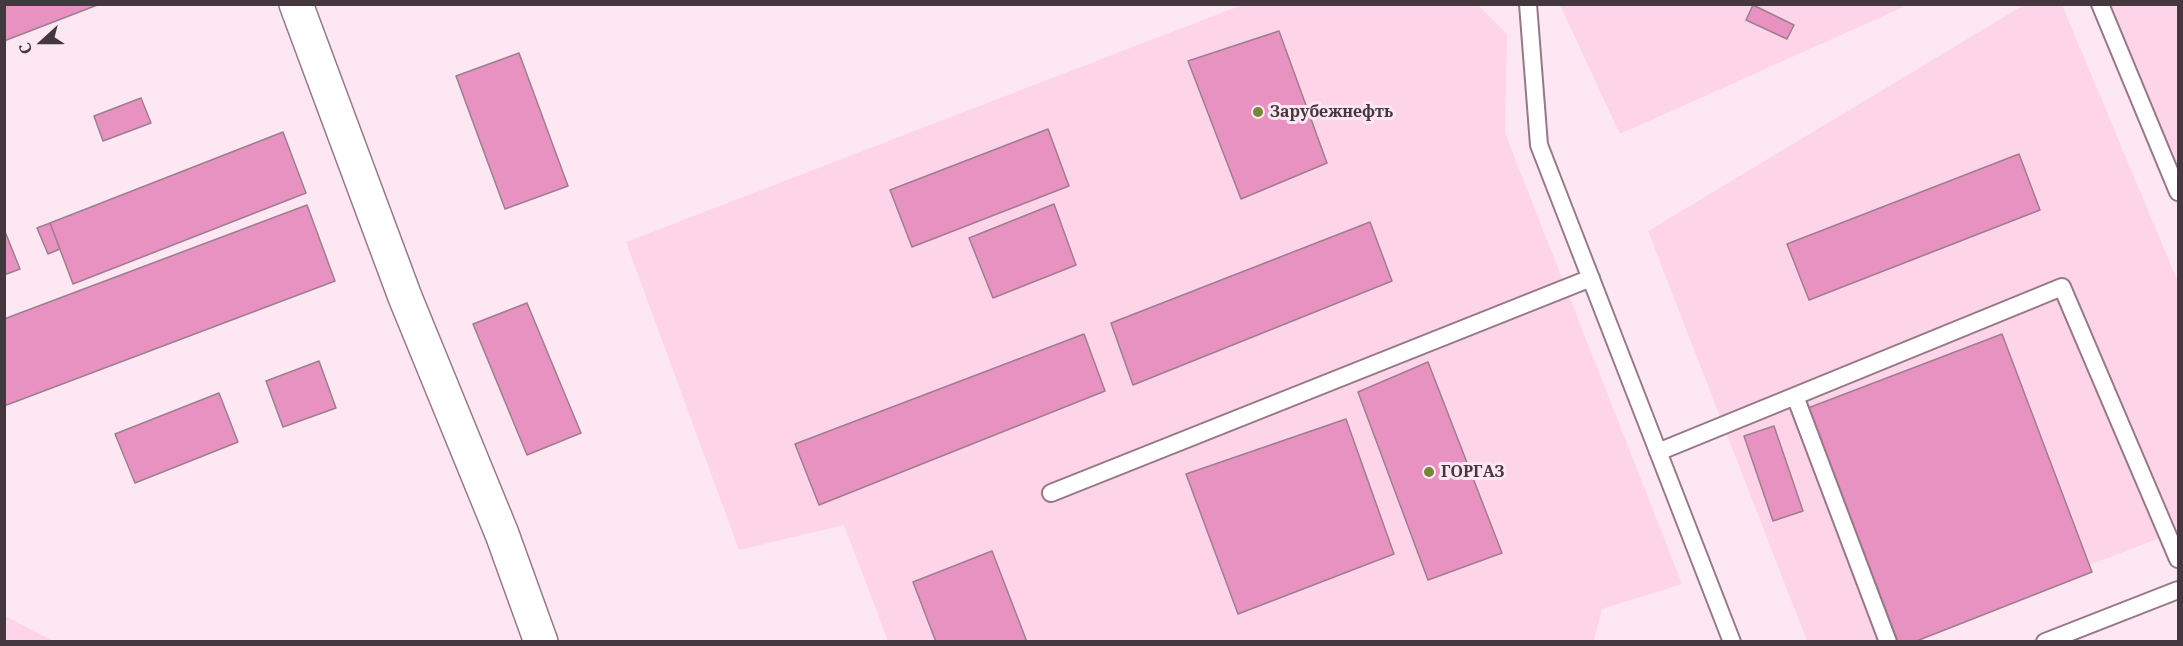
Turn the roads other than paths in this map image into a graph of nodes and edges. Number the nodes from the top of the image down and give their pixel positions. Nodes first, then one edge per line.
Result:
1 (296, 4) edge
2 (1528, 4) edge
3 (2100, 4) edge
4 (2178, 192) edge
5 (1591, 278) junction
6 (1795, 396) junction
7 (1658, 452) junction
8 (1051, 493) dead end
9 (2178, 559) edge
10 (2178, 590) edge
11 (541, 642) edge
12 (1732, 642) edge
13 (1888, 642) edge
14 (2045, 642) edge

1 - 11 street
2 - 5 lane
3 - 4 lane
5 - 7 lane
5 - 8 lane
6 - 7 lane
6 - 9 lane
6 - 13 lane
7 - 12 lane
10 - 14 lane

